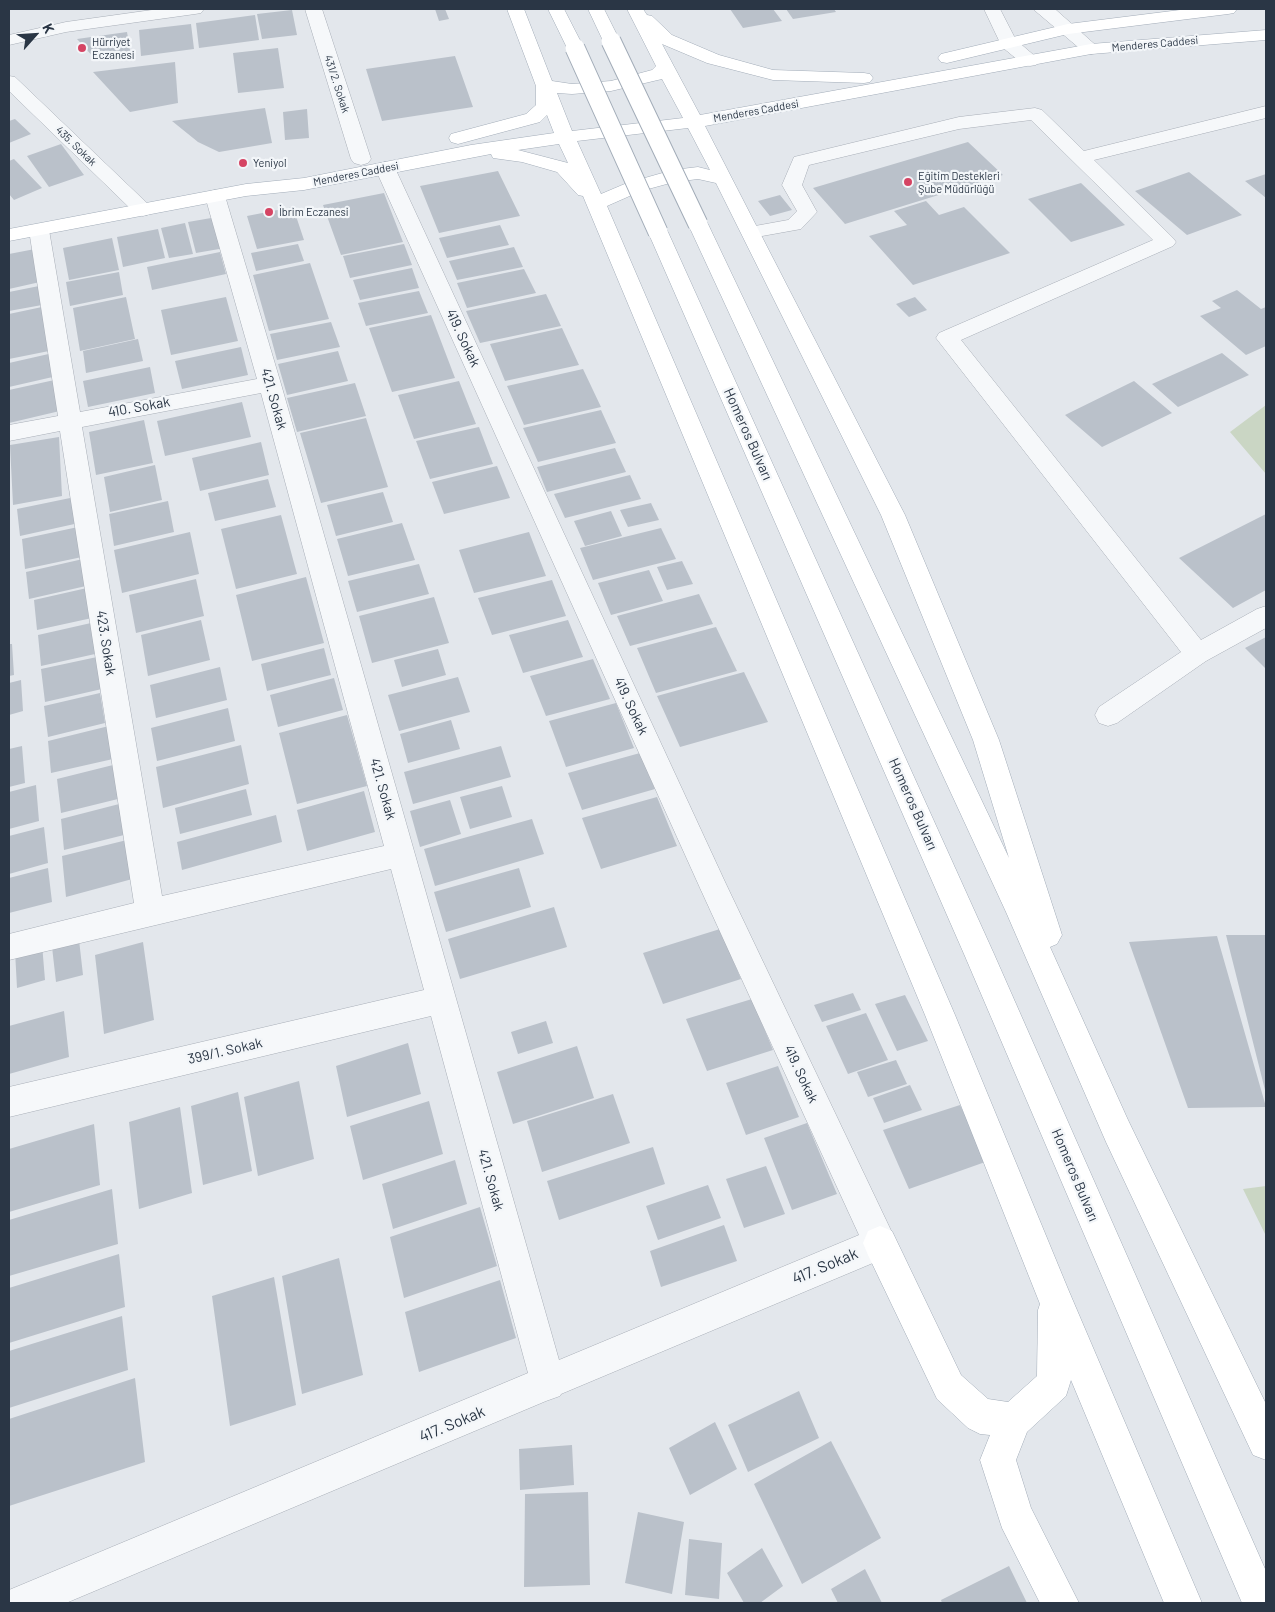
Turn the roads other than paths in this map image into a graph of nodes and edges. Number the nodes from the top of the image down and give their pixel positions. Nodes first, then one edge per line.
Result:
1 (64, 9) edge
2 (195, 9) edge
3 (313, 9) edge
4 (515, 9) edge
5 (556, 9) edge
6 (596, 9) edge
7 (992, 9) edge
8 (1041, 9) edge
9 (1228, 9) edge
10 (635, 10) edge
11 (66, 27) junction
12 (1068, 29) junction
13 (1266, 35) edge
14 (9, 40) edge
15 (1008, 44) junction
16 (1091, 49) junction
17 (1030, 60) junction
18 (665, 66) junction
19 (864, 78) junction
20 (9, 81) edge
21 (545, 86) junction
22 (1266, 112) edge
23 (692, 117) junction
24 (564, 132) junction
25 (450, 140) junction
26 (471, 151) junction
27 (1080, 158) junction
28 (361, 159) junction
29 (385, 168) junction
30 (724, 179) junction
31 (246, 190) junction
32 (215, 196) junction
33 (596, 204) junction
34 (143, 210) junction
35 (39, 230) junction
36 (751, 232) junction
37 (9, 235) edge
38 (270, 384) junction
39 (69, 420) junction
40 (9, 433) edge
41 (1266, 616) edge
42 (1197, 654) junction
43 (1108, 715) dead end
44 (401, 854) junction
45 (150, 912) junction
46 (9, 947) edge
47 (441, 1000) junction
48 (1085, 1057) junction
49 (9, 1102) edge
50 (880, 1243) junction
51 (1055, 1299) junction
52 (548, 1384) junction
53 (1014, 1420) junction
54 (1266, 1442) edge
55 (22, 1603) edge
56 (1060, 1603) edge
57 (1183, 1603) edge
58 (1261, 1603) edge

1 - 11 street
2 - 11 street
3 - 28 street, 431/2. Sokak
4 - 21 main road
5 - 58 main road, Homeros Bulvarı, bridge
6 - 48 main road, bridge
7 - 15 street
8 - 12 street
9 - 12 main road, Menderes Caddesi
10 - 18 main road
10 - 19 main road
11 - 14 street
12 - 15 main road, Menderes Caddesi
12 - 16 street
13 - 16 main road, Menderes Caddesi
15 - 17 street
15 - 19 main road, Menderes Caddesi
16 - 17 main road, Menderes Caddesi
17 - 23 main road, Menderes Caddesi
18 - 21 main road
18 - 23 main road
19 - 23 main road, Menderes Caddesi
20 - 34 street, 435. Sokak
21 - 24 main road
21 - 25 main road
22 - 27 street
23 - 24 main road, Menderes Caddesi
23 - 30 main road
24 - 25 main road
24 - 26 main road, Menderes Caddesi
24 - 33 main road
25 - 28 main road, Menderes Caddesi
26 - 29 main road, Menderes Caddesi
26 - 33 main road
27 - 36 street
27 - 42 street
28 - 31 main road, Menderes Caddesi
29 - 31 main road, Menderes Caddesi
29 - 50 street, 419. Sokak
30 - 33 main road
30 - 36 main road
31 - 32 main road, Menderes Caddesi
32 - 34 main road, Menderes Caddesi
32 - 38 street, 421. Sokak
33 - 51 main road
34 - 35 main road, Menderes Caddesi
35 - 37 main road, Menderes Caddesi
35 - 39 street, 423. Sokak
36 - 48 main road
38 - 39 street, 410. Sokak
38 - 44 street, 421. Sokak
39 - 40 street, 410. Sokak
39 - 45 street, 423. Sokak
41 - 42 street
42 - 43 street
44 - 45 street
44 - 47 street, 421. Sokak
45 - 46 street
47 - 49 street, 399/1. Sokak
47 - 52 street, 421. Sokak
48 - 54 main road
50 - 52 street, 417. Sokak
50 - 53 main road
51 - 53 main road
51 - 57 main road
52 - 55 street, 417. Sokak
53 - 56 main road

